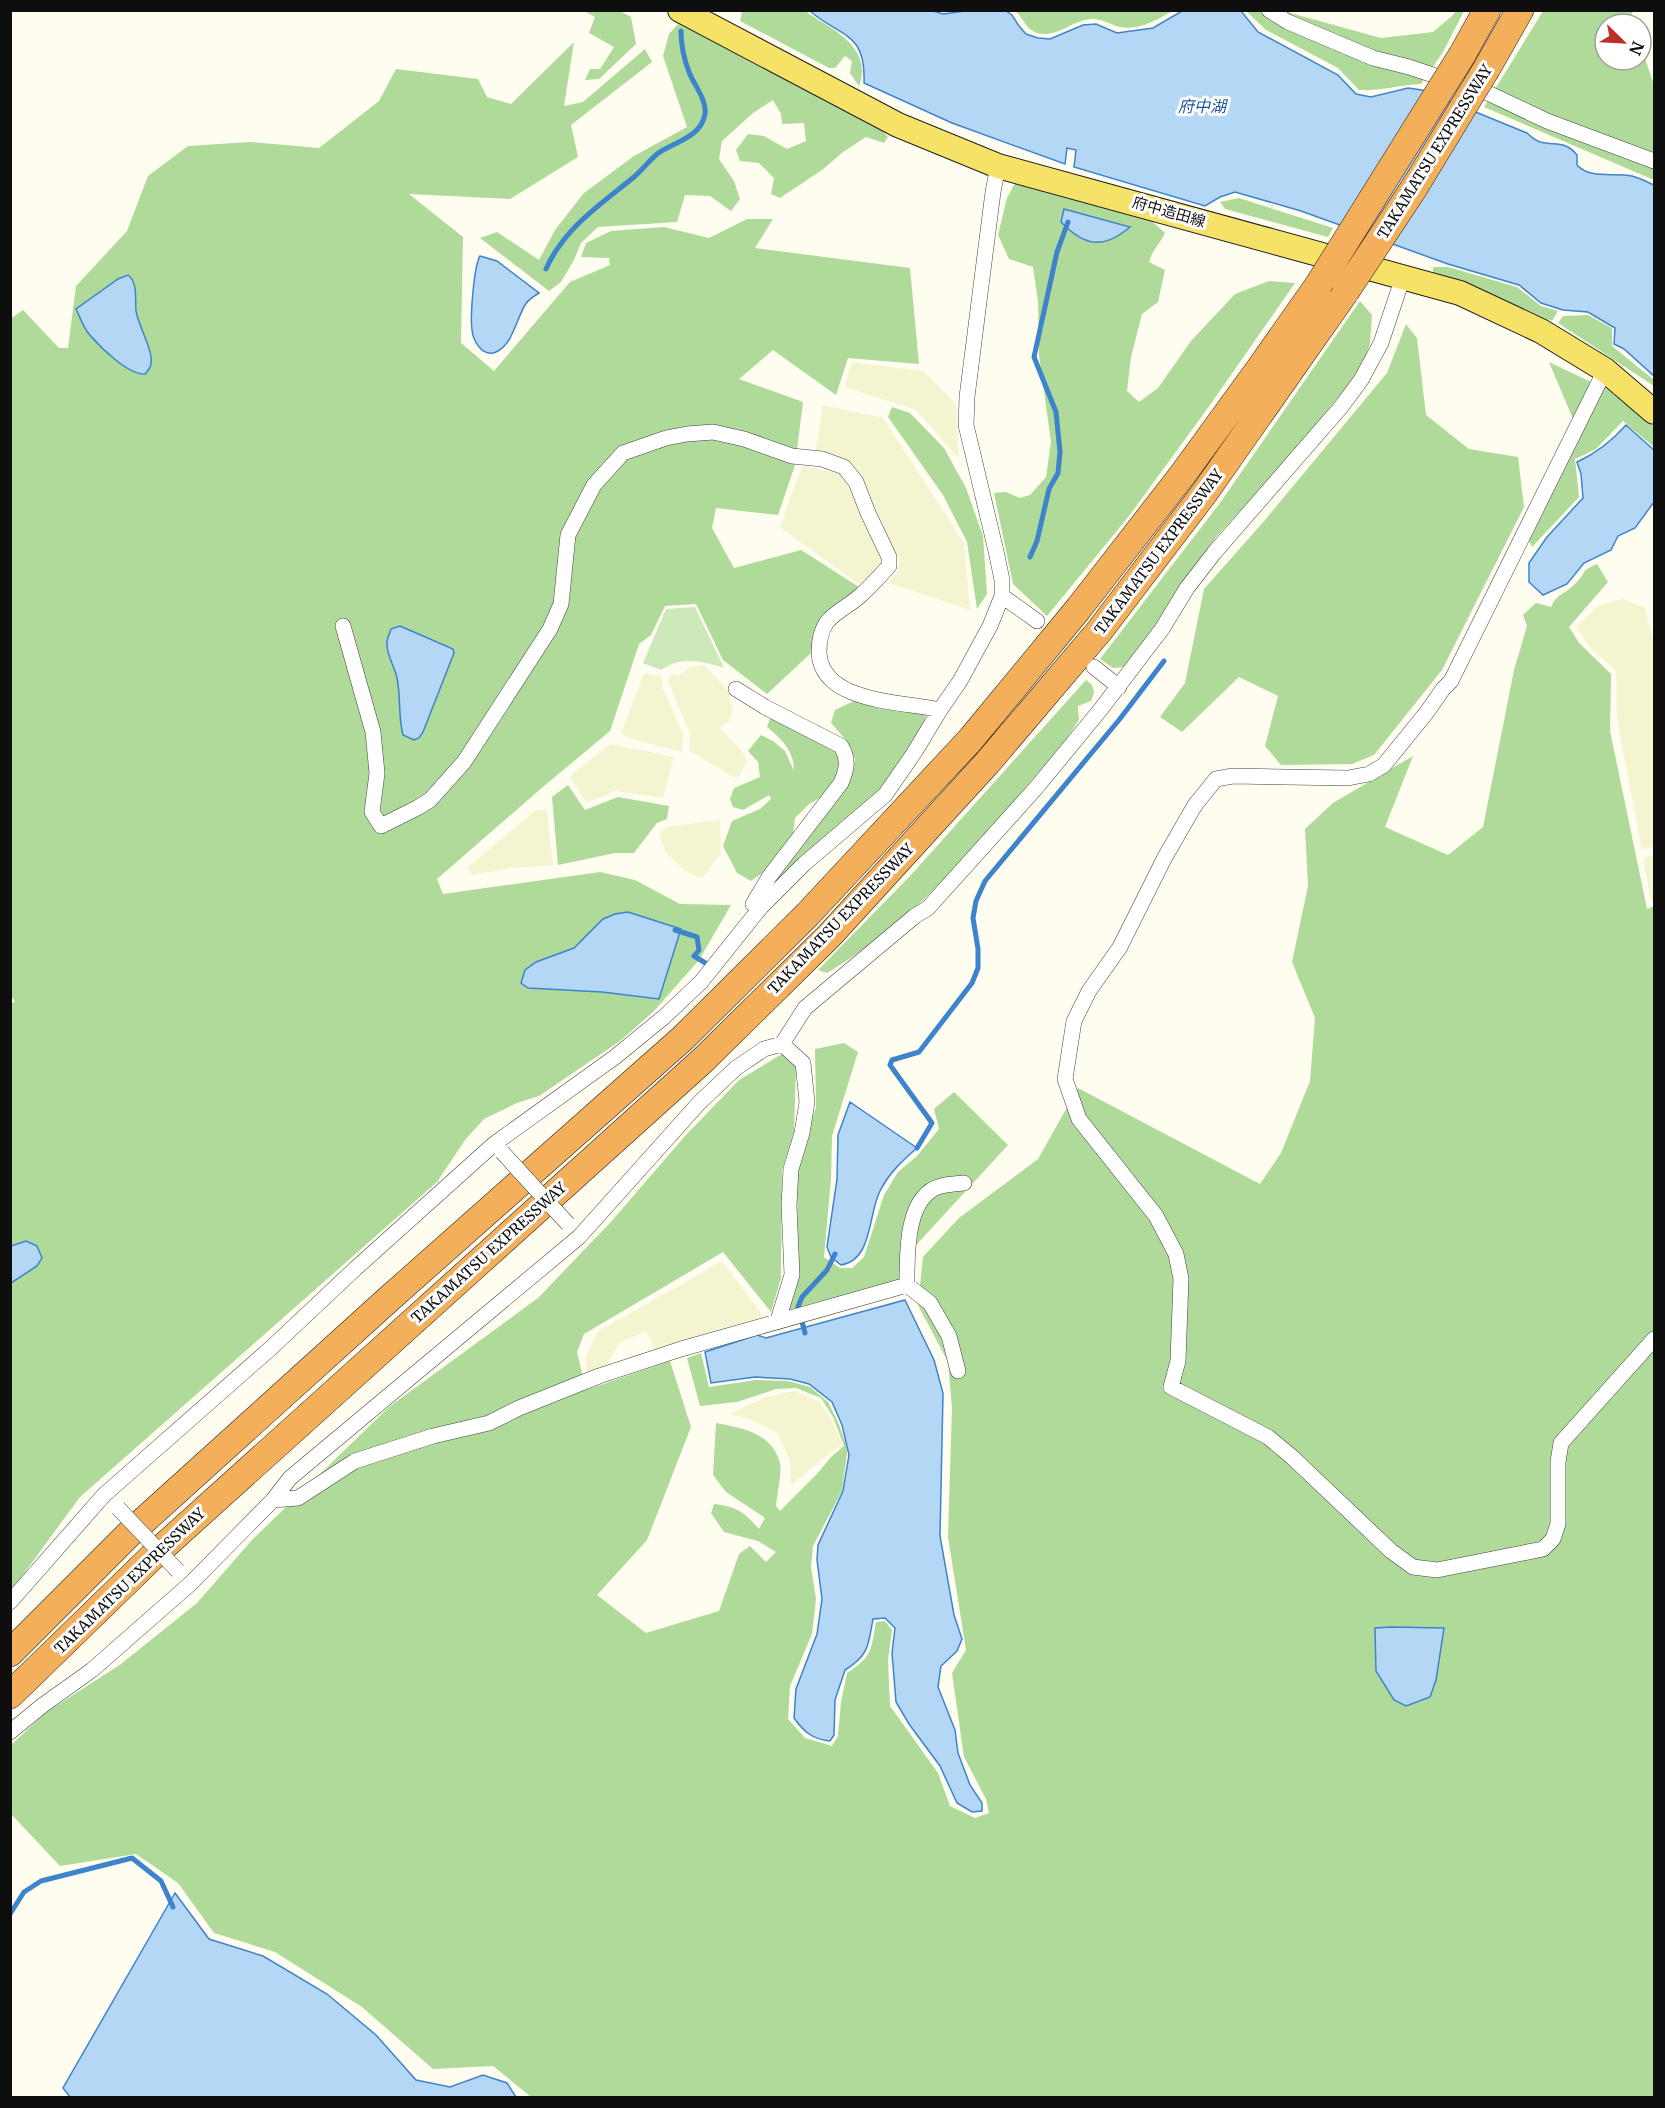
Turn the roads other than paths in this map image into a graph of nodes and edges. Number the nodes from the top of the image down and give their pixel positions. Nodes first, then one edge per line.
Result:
1 (680, 10) edge
2 (1269, 10) edge
3 (1487, 10) edge
4 (1520, 10) edge
5 (1654, 161) edge
6 (998, 165) junction
7 (1403, 277) junction
8 (1605, 370) junction
9 (1654, 412) edge
10 (1002, 596) junction
11 (1037, 621) dead end
12 (343, 626) dead end
13 (1094, 668) dead end
14 (1119, 687) junction
15 (736, 690) dead end
16 (940, 710) junction
17 (759, 910) junction
18 (782, 1044) junction
19 (498, 1148) junction
20 (964, 1183) dead end
21 (579, 1237) junction
22 (907, 1285) junction
23 (778, 1320) junction
24 (1654, 1339) edge
25 (958, 1371) dead end
26 (104, 1495) junction
27 (273, 1500) junction
28 (190, 1584) junction
29 (10, 1602) edge
30 (10, 1653) edge
31 (10, 1695) edge
32 (10, 1732) edge

1 - 6 main road, 府中造田線
2 - 5 street
3 - 30 highway, TAKAMATSU EXPRESSWAY, bridge
4 - 31 highway, TAKAMATSU EXPRESSWAY, bridge
6 - 7 main road, 府中造田線
6 - 10 street
7 - 8 main road, 府中造田線
7 - 14 street
8 - 9 main road, 府中造田線
8 - 24 street
10 - 11 street
10 - 16 street
12 - 16 street
13 - 14 street
14 - 18 street
15 - 17 street
16 - 17 street
17 - 19 street
18 - 21 street
18 - 23 street
19 - 21 street, bridge
19 - 26 street
20 - 22 street
21 - 27 street
22 - 23 street
22 - 25 street
23 - 27 street
26 - 28 street, bridge
26 - 29 street
27 - 28 street
28 - 32 street

